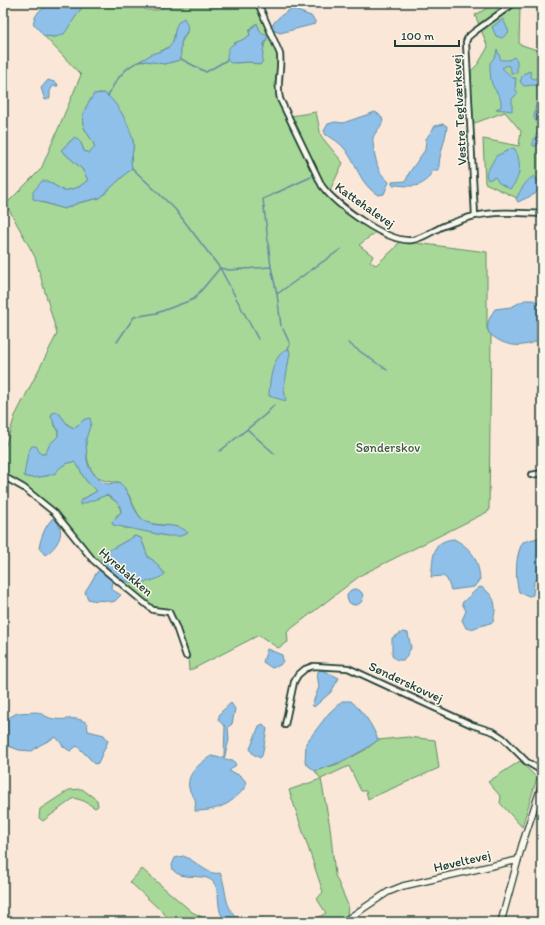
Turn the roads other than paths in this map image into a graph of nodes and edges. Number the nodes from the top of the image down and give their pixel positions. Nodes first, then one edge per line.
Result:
1 (258, 3) edge
2 (514, 3) edge
3 (542, 214) edge
4 (474, 216) junction
5 (542, 473) edge
6 (531, 475) dead end
7 (3, 476) edge
8 (186, 656) dead end
9 (285, 725) dead end
10 (542, 771) edge
11 (542, 784) edge
12 (518, 860) junction
13 (343, 922) edge
14 (502, 922) edge

1 - 4 street, Kattehalevej
2 - 4 street, Vestre Teglværksvej
3 - 4 street, Kattehalevej
5 - 6 street
7 - 8 street, Hyrebakken
9 - 10 street, Sønderskovvej
11 - 12 street
12 - 13 street, Høveltevej
12 - 14 street

